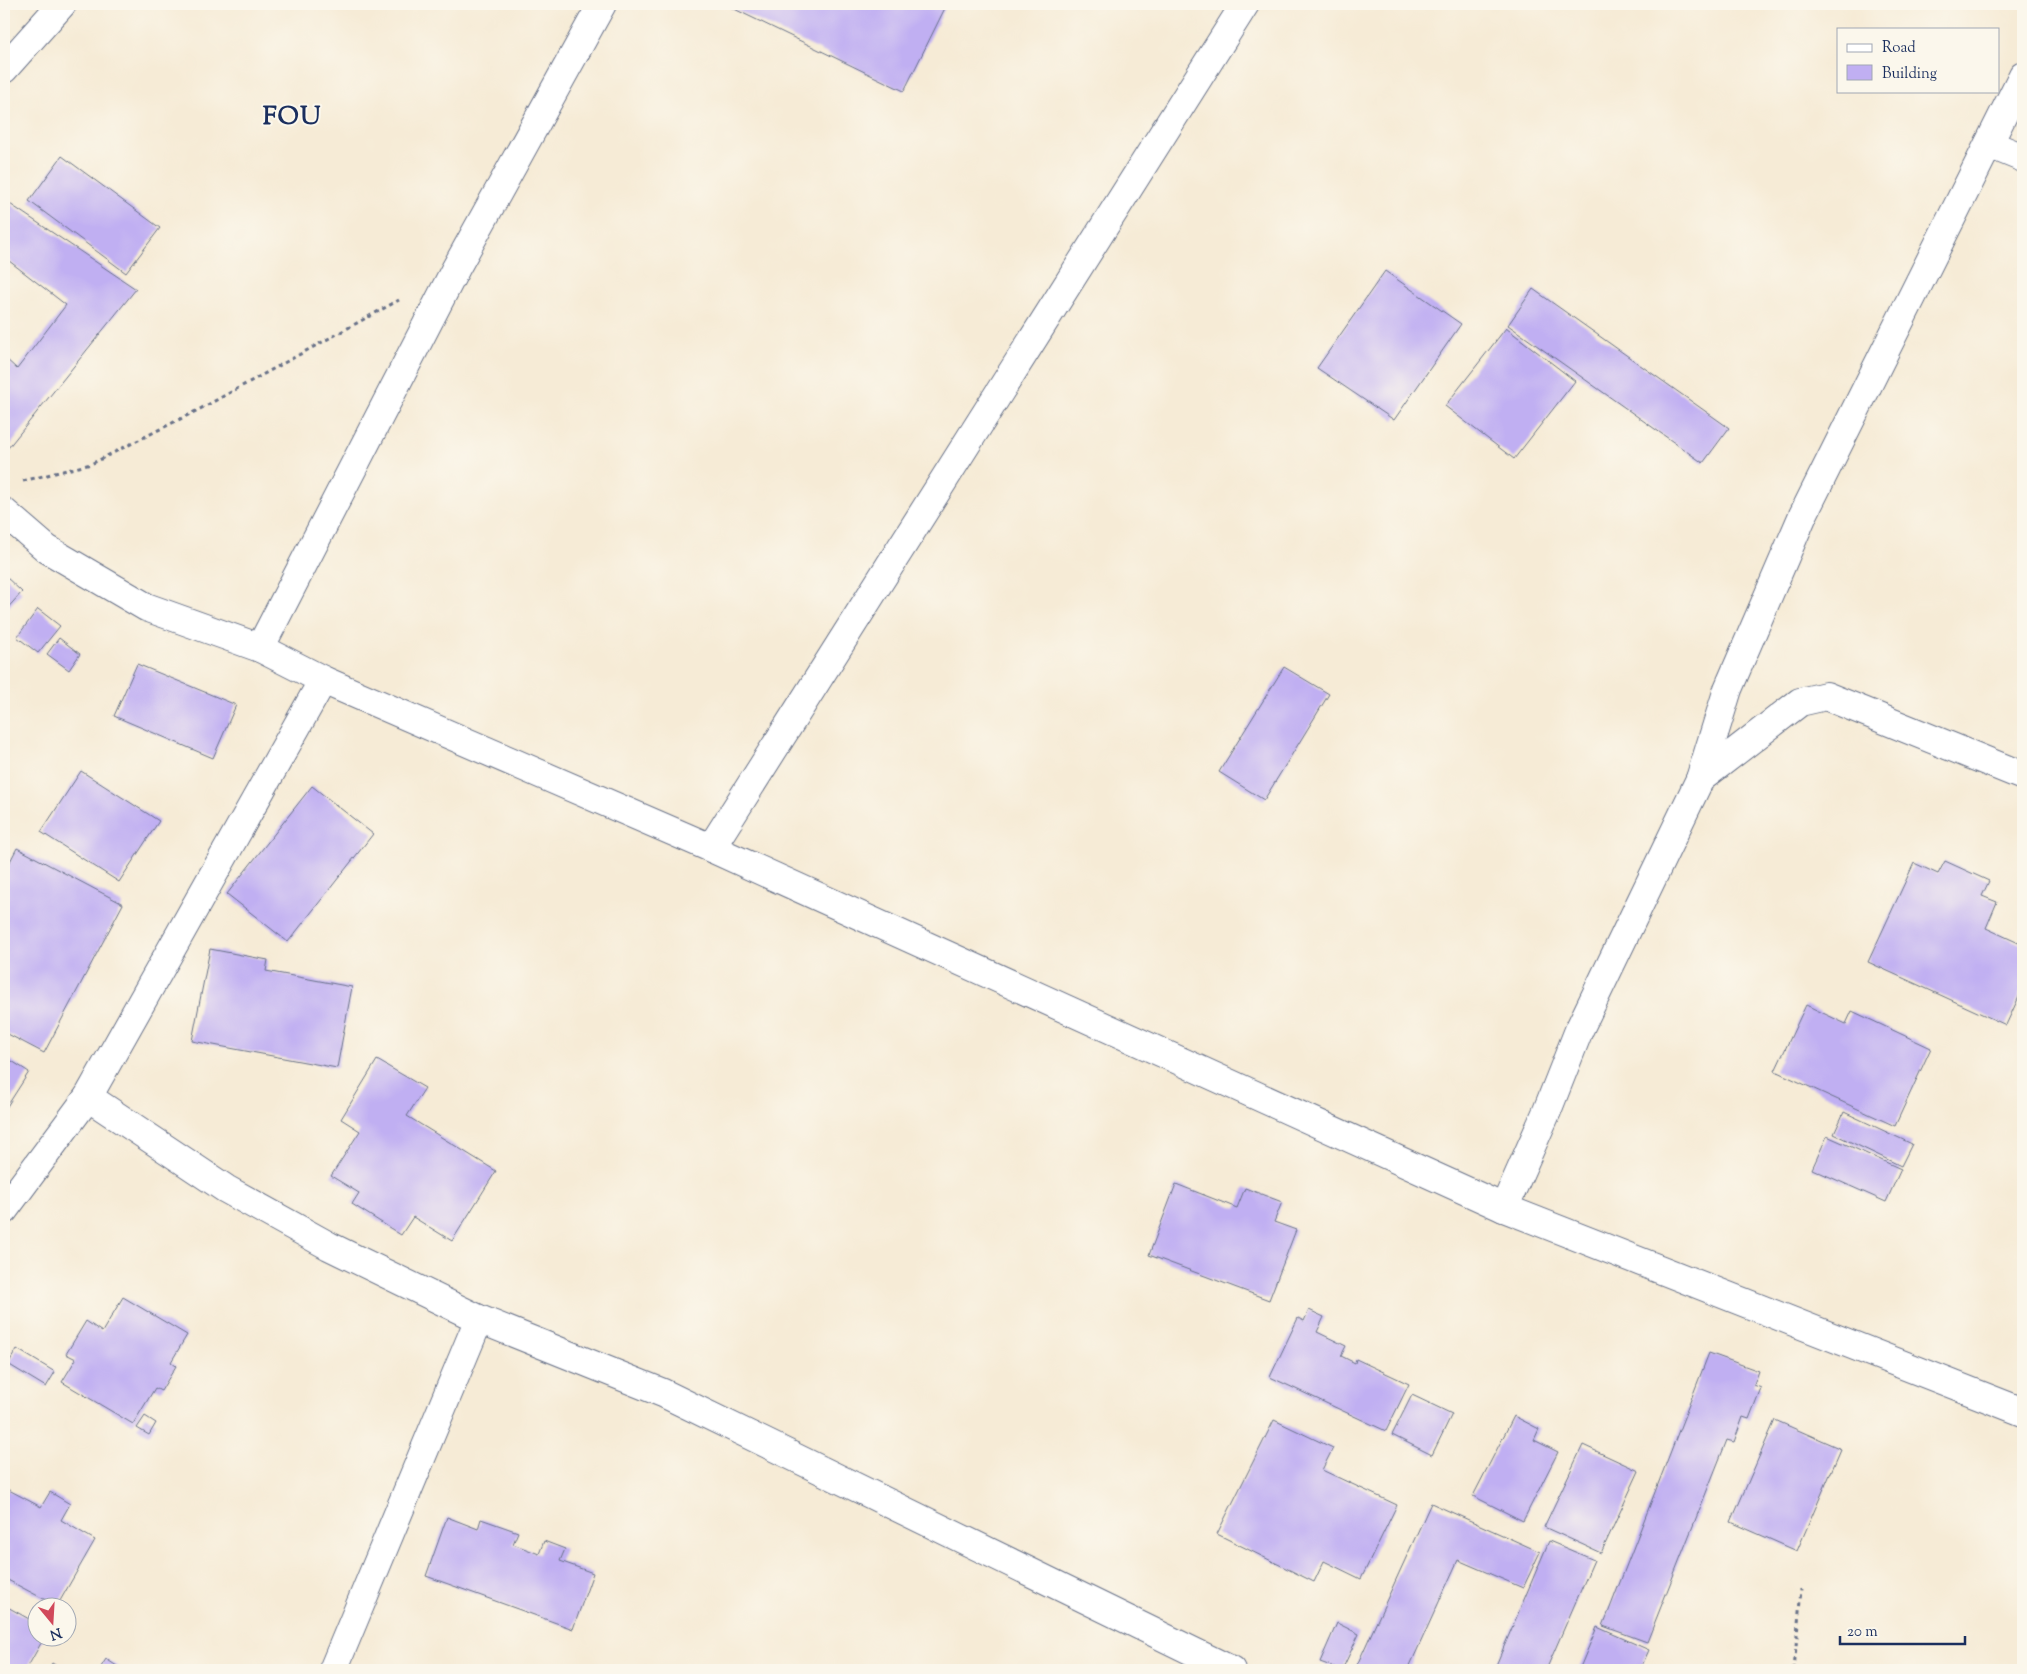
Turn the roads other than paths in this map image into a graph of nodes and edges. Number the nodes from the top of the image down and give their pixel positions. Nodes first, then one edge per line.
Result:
1 (62, 4) edge
2 (602, 4) edge
3 (1245, 4) edge
4 (4, 69) edge
5 (2023, 75) edge
6 (1989, 144) junction
7 (2023, 158) edge
8 (4, 512) edge
9 (260, 648) junction
10 (323, 680) junction
11 (2023, 776) edge
12 (1700, 778) junction
13 (711, 848) junction
14 (88, 1097) junction
15 (1504, 1208) junction
16 (4, 1210) edge
17 (479, 1319) junction
18 (2023, 1412) edge
19 (333, 1670) edge
20 (1231, 1670) edge

1 - 4 street
2 - 9 street
3 - 13 street
5 - 6 street
6 - 7 street
6 - 12 street
8 - 9 street
9 - 10 street
10 - 13 street
10 - 14 street
11 - 12 street
12 - 15 street
13 - 15 street
14 - 16 street
14 - 17 street
15 - 18 street
17 - 19 street
17 - 20 street

